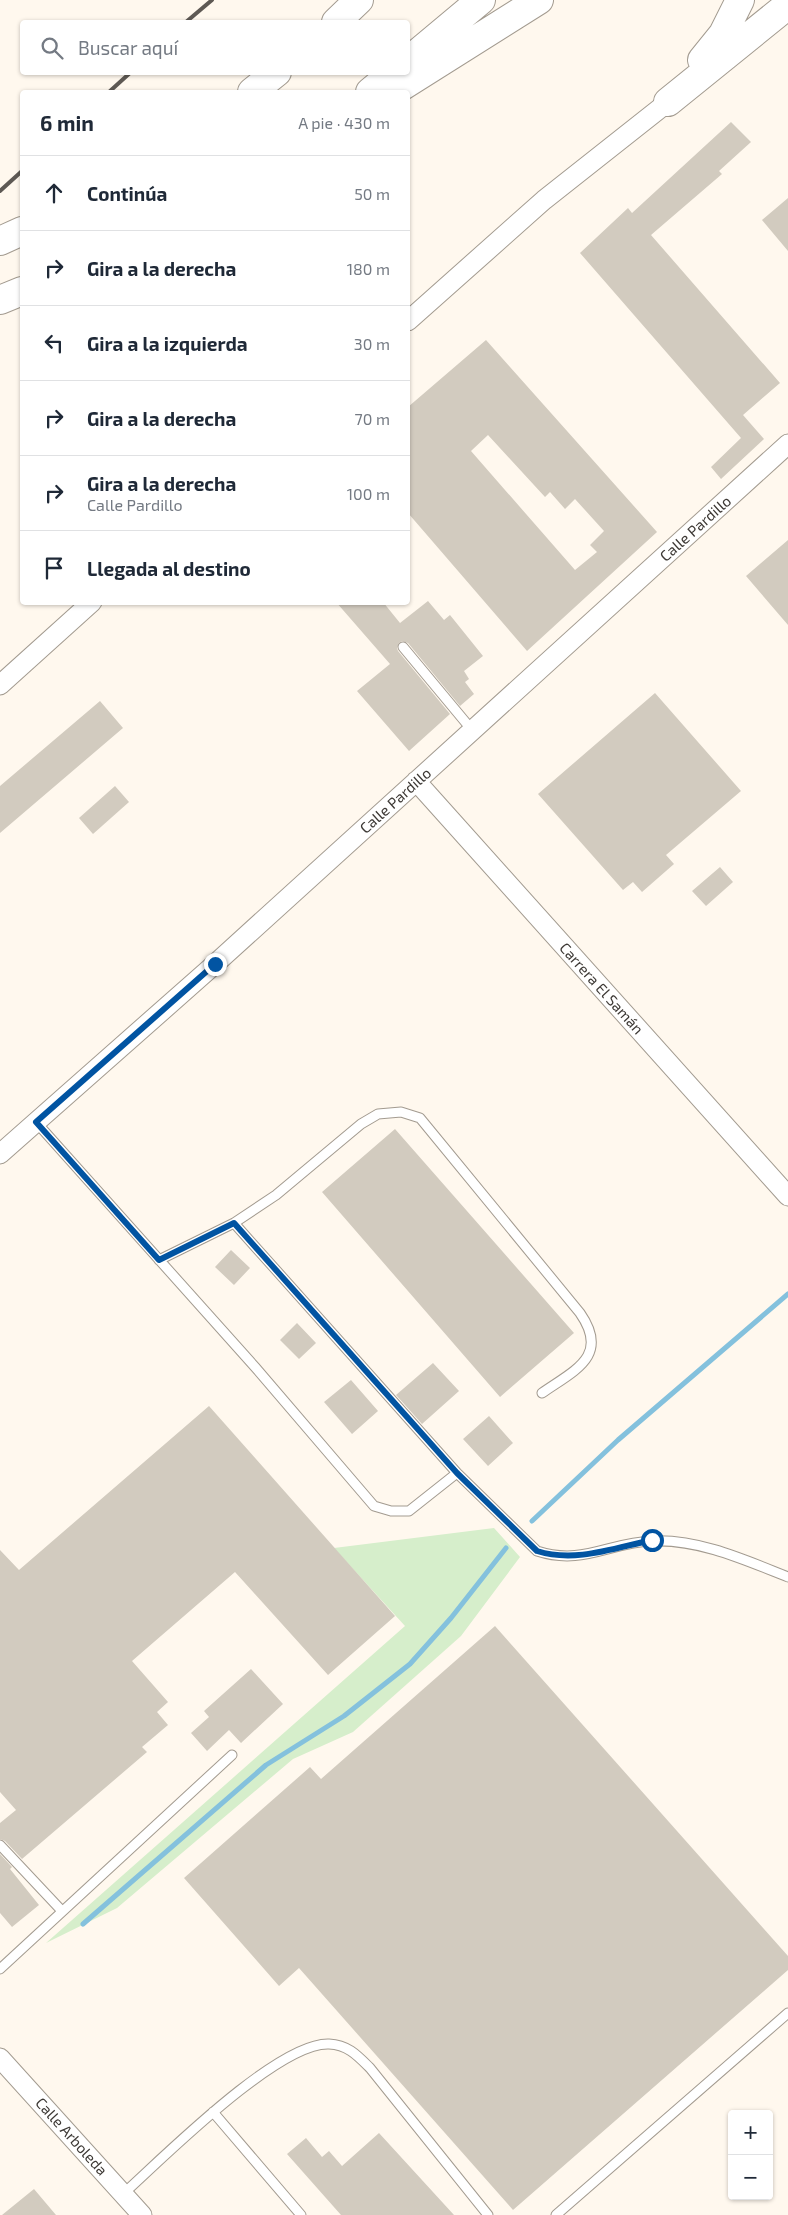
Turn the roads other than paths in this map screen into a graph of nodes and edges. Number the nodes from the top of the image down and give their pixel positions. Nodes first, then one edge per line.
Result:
1 (359, 0) edge
2 (482, 0) edge
3 (539, 0) edge
4 (740, 0) edge
5 (788, 5) edge
6 (338, 20) edge
7 (410, 59) edge
8 (273, 75) edge
9 (390, 75) edge
10 (254, 90) edge
11 (372, 90) edge
12 (396, 90) edge
13 (668, 102) junction
14 (20, 232) edge
15 (0, 242) edge
16 (20, 292) edge
17 (0, 300) edge
18 (410, 320) edge
19 (788, 444) edge
20 (89, 605) edge
21 (403, 647) dead end
22 (0, 685) edge
23 (472, 730) junction
24 (416, 780) junction
25 (36, 1122) junction
26 (0, 1154) edge
27 (788, 1196) edge
28 (234, 1223) junction
29 (159, 1260) junction
30 (542, 1393) dead end
31 (457, 1473) junction
32 (788, 1577) edge
33 (232, 1755) dead end
34 (0, 1845) edge
35 (62, 1911) junction
36 (0, 1969) edge
37 (788, 2013) edge
38 (0, 2058) edge
39 (213, 2112) junction
40 (124, 2194) junction
41 (142, 2215) edge
42 (301, 2215) edge
43 (488, 2215) edge
44 (556, 2215) edge

1 - 6 highway
2 - 7 highway
3 - 12 highway
4 - 13 highway
5 - 13 highway
8 - 10 highway
9 - 11 highway
13 - 18 street
14 - 15 highway
16 - 17 highway
19 - 23 street, Calle Pardillo
20 - 22 street
21 - 23 lane
23 - 24 street, Calle Pardillo
24 - 25 street, Calle Pardillo
24 - 27 street, Carrera El Samán
25 - 26 street, Calle Pardillo
25 - 29 lane
28 - 29 lane
28 - 30 lane
28 - 31 lane
29 - 31 lane
31 - 32 lane
33 - 35 lane
34 - 35 lane
35 - 36 lane
37 - 44 lane
38 - 40 street, Calle Arboleda
39 - 40 lane
39 - 42 lane
39 - 43 lane
40 - 41 street, Calle Arboleda

